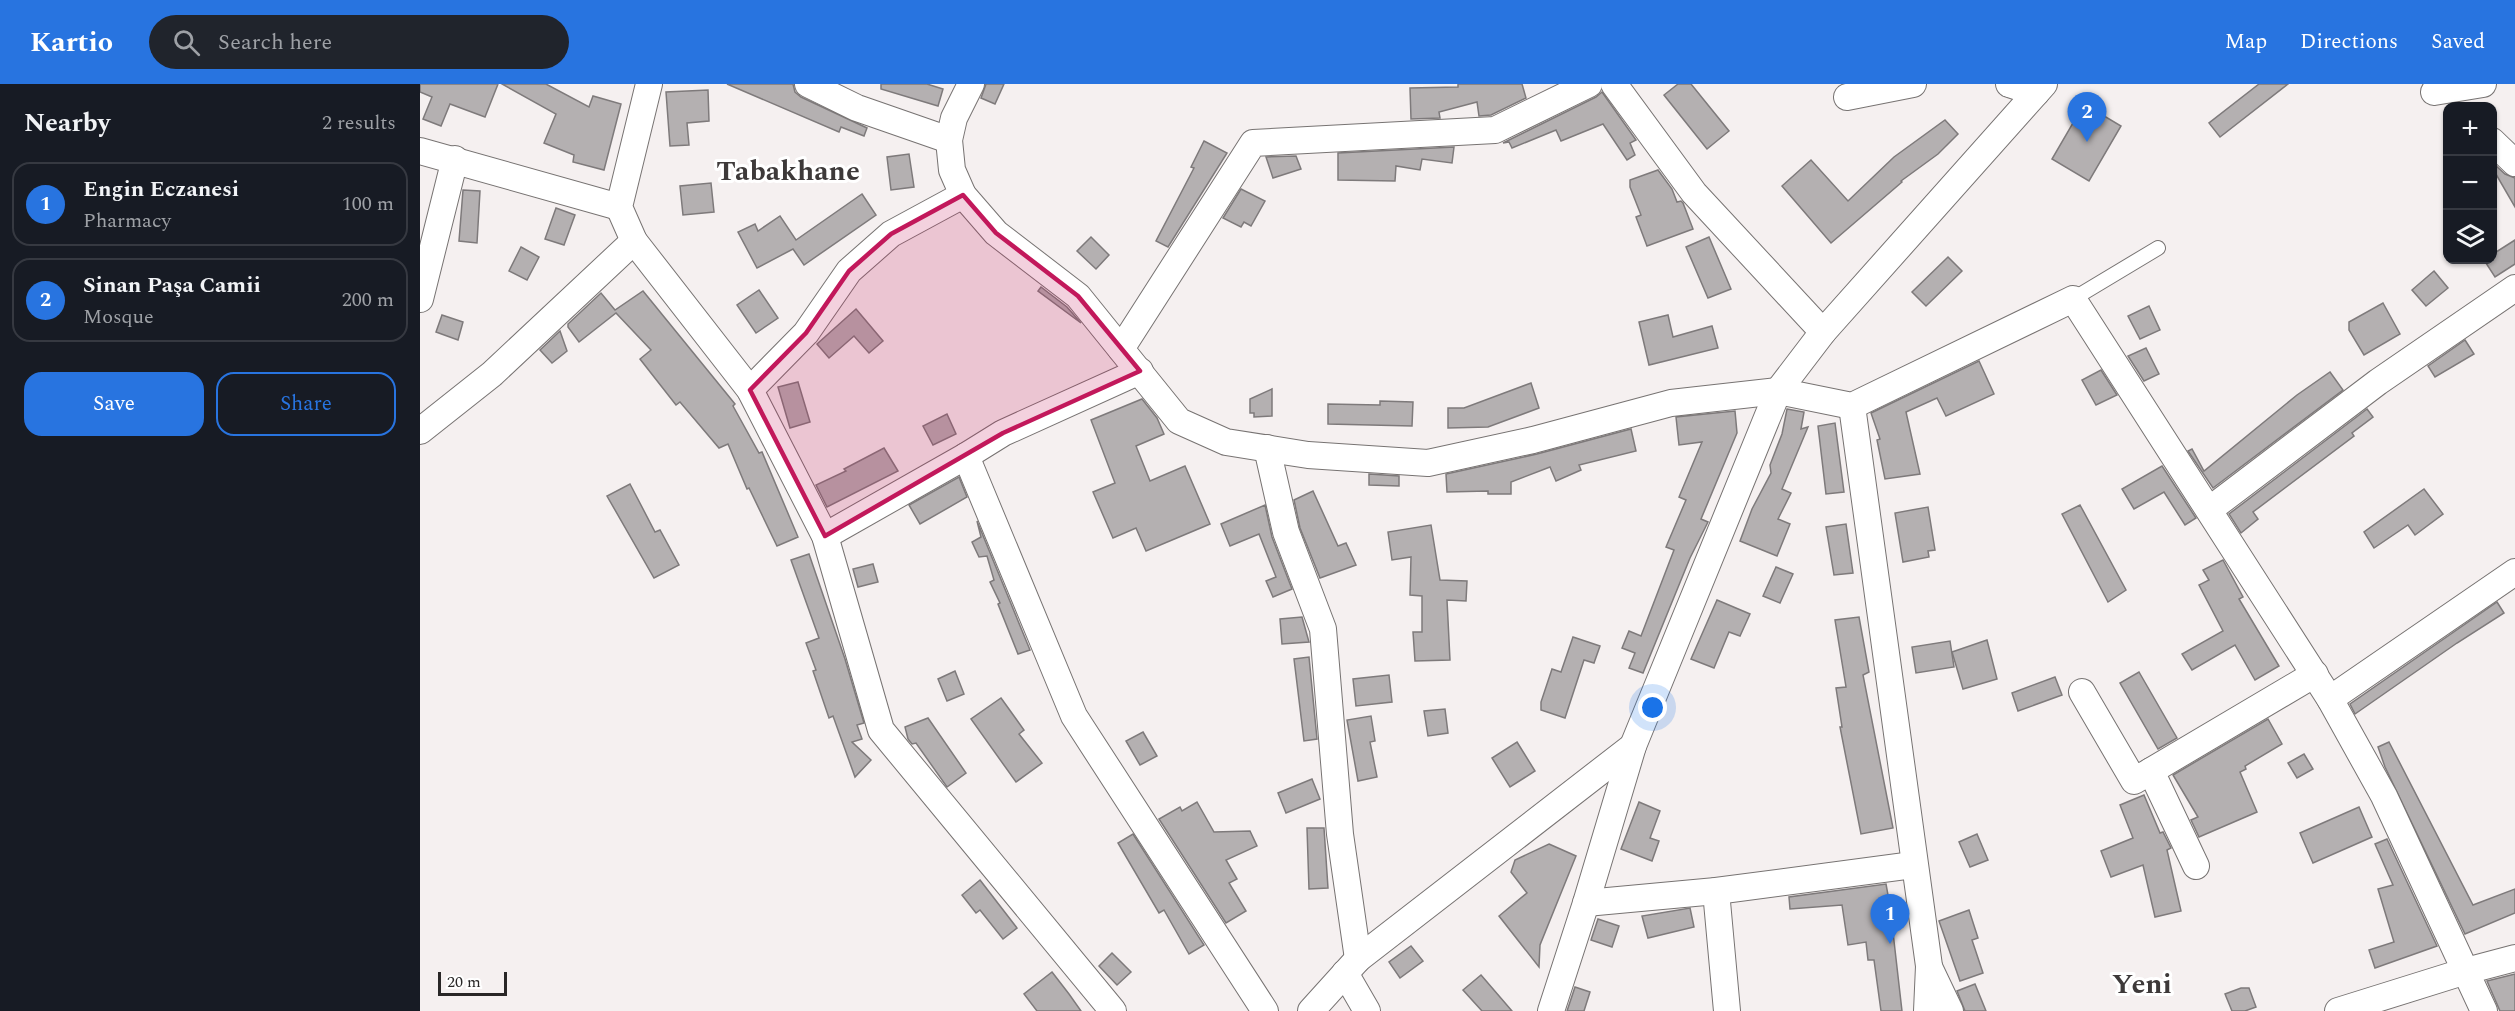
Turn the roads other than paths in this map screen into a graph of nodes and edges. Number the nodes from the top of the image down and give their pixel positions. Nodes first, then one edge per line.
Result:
1 (808, 84) edge
2 (971, 84) edge
3 (1589, 84) edge
4 (1614, 84) edge
5 (1913, 84) edge
6 (2009, 84) edge
7 (2483, 84) edge
8 (643, 86) edge
9 (2040, 88) edge
10 (2437, 94) edge
11 (1847, 98) dead end
12 (949, 140) junction
13 (2497, 145) edge
14 (420, 151) edge
15 (455, 159) junction
16 (2515, 163) edge
17 (963, 195) junction
18 (619, 207) junction
19 (634, 241) junction
20 (2158, 249) dead end
21 (2515, 288) edge
22 (420, 299) edge
23 (2073, 299) junction
24 (1823, 332) junction
25 (1121, 349) junction
26 (1140, 371) junction
27 (750, 390) junction
28 (1778, 391) junction
29 (1852, 406) junction
30 (420, 431) edge
31 (1267, 448) junction
32 (966, 456) junction
33 (2209, 510) junction
34 (825, 536) junction
35 (2515, 572) edge
36 (2315, 674) junction
37 (2082, 692) dead end
38 (2330, 699) junction
39 (1633, 746) junction
40 (2151, 771) junction
41 (1913, 865) junction
42 (2196, 866) dead end
43 (1716, 891) junction
44 (1586, 903) junction
45 (2515, 958) edge
46 (1352, 966) junction
47 (1929, 966) junction
48 (2466, 971) junction
49 (1113, 1011) edge
50 (1265, 1011) edge
51 (1311, 1011) edge
52 (1367, 1011) edge
53 (1551, 1011) edge
54 (1727, 1011) edge
55 (1927, 1011) edge
56 (1950, 1011) edge
57 (2338, 1011) edge
58 (2484, 1011) edge

1 - 12 street
2 - 12 street
3 - 25 street
4 - 24 street
5 - 11 street
6 - 9 street
7 - 10 street
8 - 18 street
9 - 24 street
12 - 17 street
13 - 16 street
14 - 15 street
15 - 18 street
15 - 22 street
17 - 25 street
17 - 27 street
18 - 19 street
19 - 27 street
19 - 30 street
20 - 23 lane
21 - 33 street
23 - 29 street
23 - 33 street
24 - 28 street
25 - 26 street
26 - 31 street
26 - 32 street
27 - 34 street
28 - 29 street
28 - 31 street
28 - 39 street
29 - 41 street
31 - 46 street
32 - 34 street
32 - 50 street
33 - 36 street
34 - 49 street
35 - 38 street
36 - 38 street
36 - 40 street
37 - 40 street
38 - 48 street
39 - 44 street
39 - 46 street
40 - 42 street
41 - 43 street
41 - 47 street
43 - 44 street
43 - 54 street
44 - 53 street
45 - 48 street
46 - 51 street
46 - 52 street
47 - 55 street
47 - 56 street
48 - 57 street
48 - 58 street

